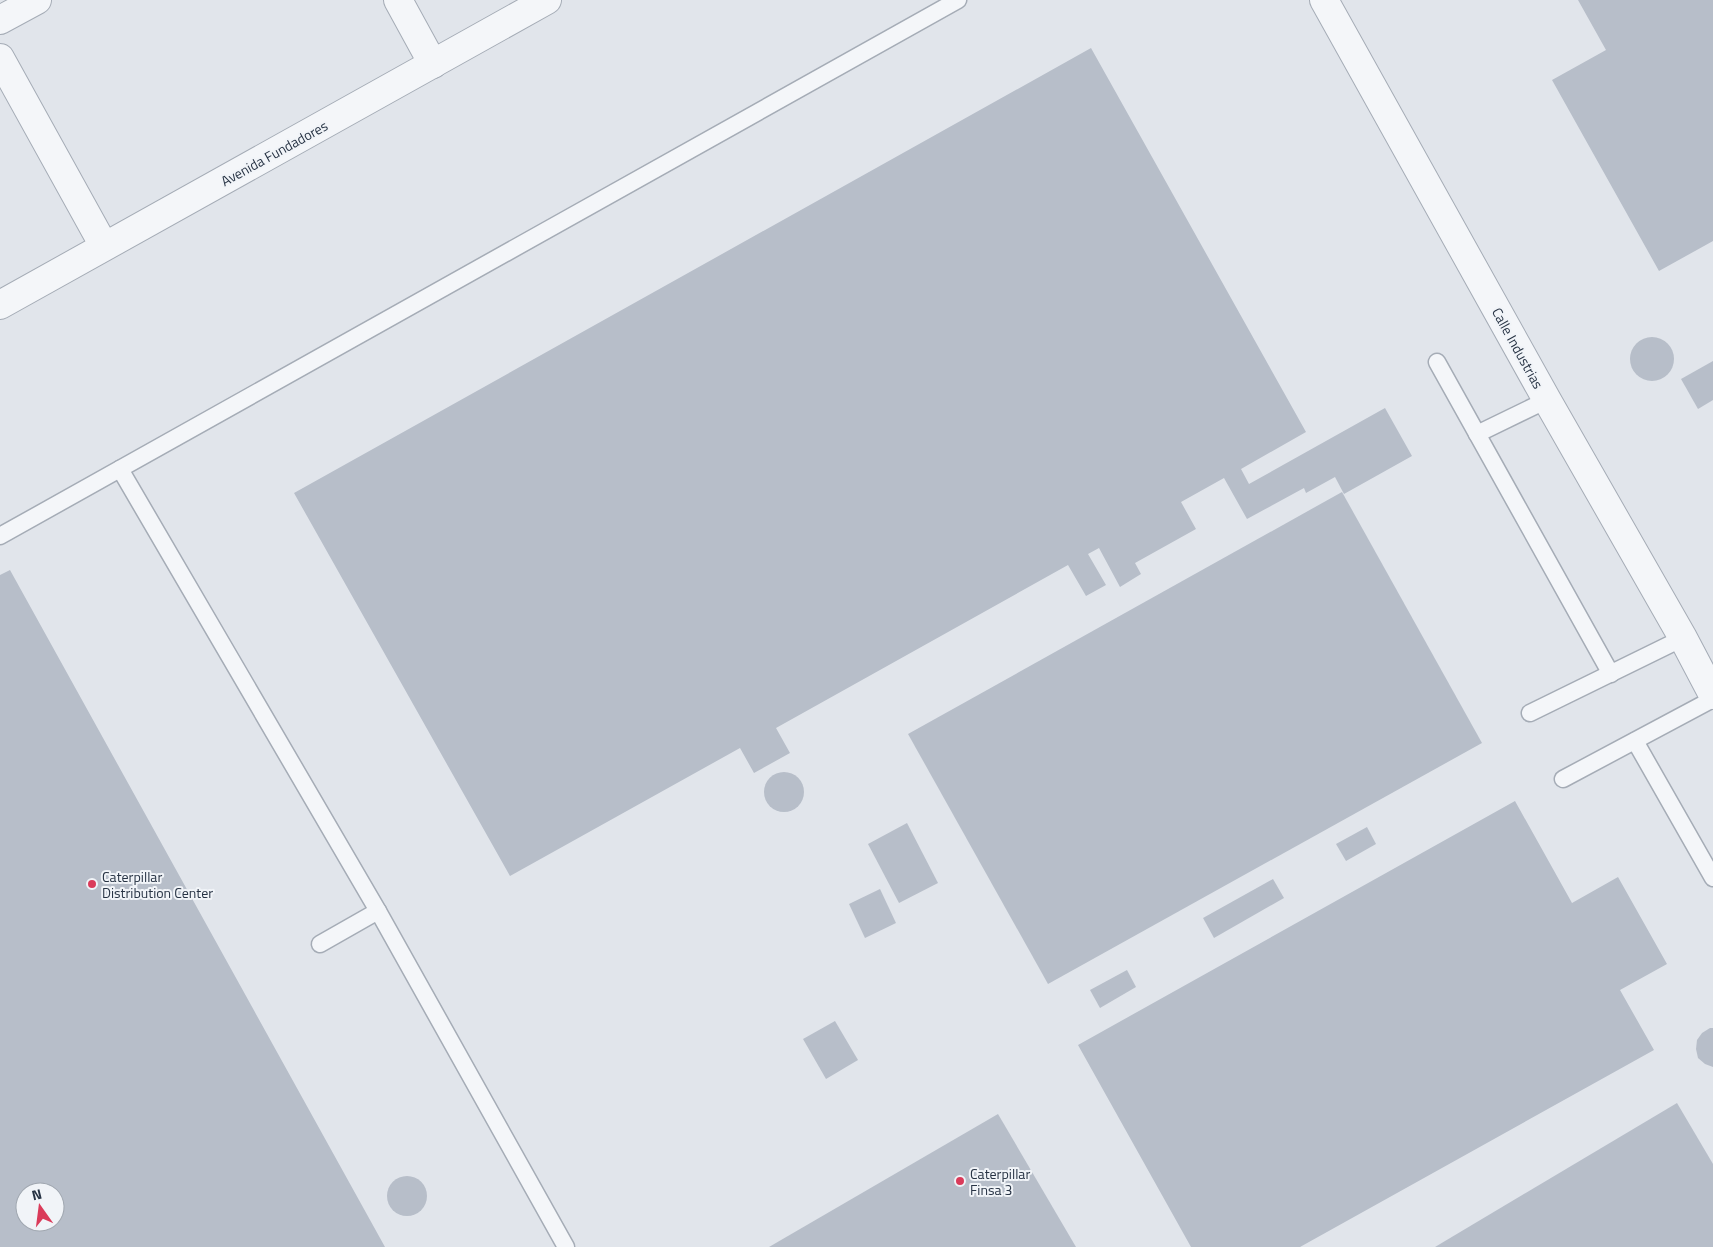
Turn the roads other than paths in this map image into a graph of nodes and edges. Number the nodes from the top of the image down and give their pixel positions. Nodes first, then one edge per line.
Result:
1 (37, 0) edge
2 (398, 0) edge
3 (547, 0) edge
4 (958, 0) edge
5 (1324, 0) edge
6 (0, 20) edge
7 (0, 58) edge
8 (433, 64) junction
9 (104, 246) junction
10 (0, 305) edge
11 (1437, 362) dead end
12 (1547, 400) junction
13 (1478, 434) junction
14 (120, 469) junction
15 (0, 536) edge
16 (1683, 638) junction
17 (1611, 674) junction
18 (1713, 695) edge
19 (1713, 699) edge
20 (1530, 713) dead end
21 (1635, 741) junction
22 (1563, 779) dead end
23 (1713, 878) edge
24 (378, 911) junction
25 (320, 944) dead end
26 (566, 1247) edge

1 - 6 street
2 - 8 street
3 - 8 street, Avenida Fundadores
4 - 14 lane
5 - 12 street, Calle Industrias
7 - 9 street
8 - 9 street, Avenida Fundadores
9 - 10 street, Avenida Fundadores
11 - 13 lane
12 - 13 lane
12 - 16 street, Calle Industrias
13 - 17 lane
14 - 15 lane
14 - 24 lane
16 - 17 lane
16 - 18 street, Calle Industrias
17 - 20 lane
19 - 21 lane
21 - 22 lane
21 - 23 lane
24 - 25 lane
24 - 26 lane

